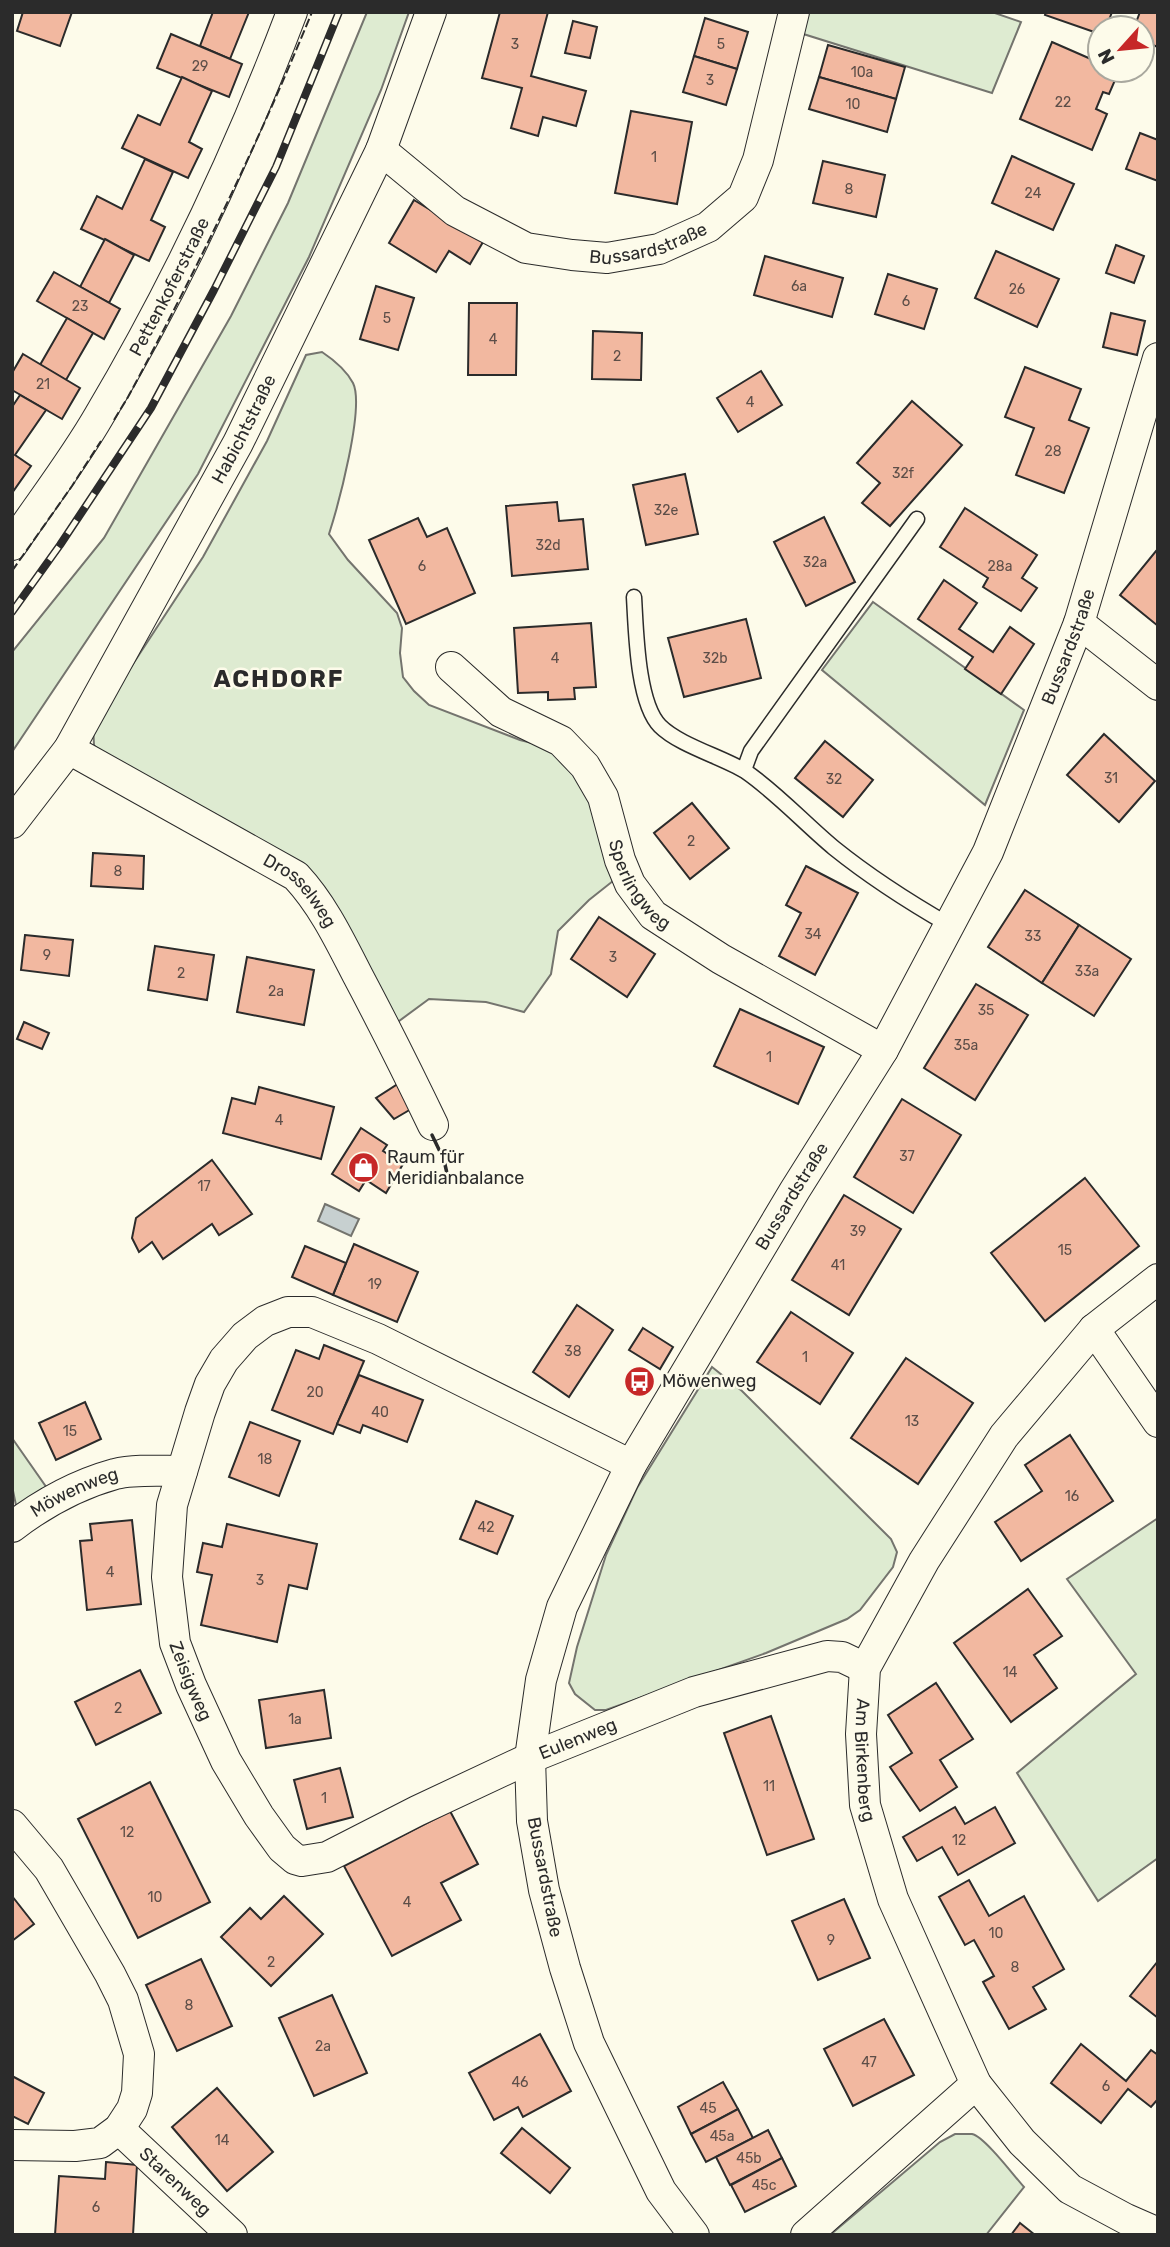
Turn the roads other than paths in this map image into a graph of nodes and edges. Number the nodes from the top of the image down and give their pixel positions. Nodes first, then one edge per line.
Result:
1 (292, 12) edge
2 (431, 12) edge
3 (794, 12) edge
4 (382, 150) junction
5 (1158, 358) edge
6 (917, 519) dead end
7 (12, 545) edge
8 (634, 597) dead end
9 (1079, 623) junction
10 (451, 667) dead end
11 (1158, 685) edge
12 (69, 749) junction
13 (744, 770) junction
14 (12, 823) edge
15 (949, 925) junction
16 (883, 1050) junction
17 (433, 1125) dead end
18 (1158, 1279) edge
19 (1094, 1329) junction
20 (1158, 1422) edge
21 (631, 1465) junction
22 (182, 1471) junction
23 (12, 1527) edge
24 (865, 1668) junction
25 (530, 1758) junction
26 (12, 1825) edge
27 (302, 1861) joint
28 (976, 2084) junction
29 (118, 2129) junction
30 (12, 2145) edge
31 (1158, 2233) edge
32 (232, 2235) edge
33 (694, 2235) edge
34 (806, 2235) edge

1 - 7 street, Pettenkoferstraße
2 - 4 street, Habichtstraße
3 - 4 street, Bussardstraße
4 - 12 street, Habichtstraße
5 - 9 street, Bussardstraße
6 - 13 lane
8 - 13 lane
9 - 11 street
9 - 15 street, Bussardstraße
10 - 16 street, Sperlingweg
12 - 14 street, Habichtstraße
12 - 17 street, Drosselweg
13 - 15 lane
15 - 16 street, Bussardstraße
16 - 21 street, Bussardstraße
18 - 19 street, Am Birkenberg
19 - 20 street
19 - 24 street, Am Birkenberg
21 - 22 street
21 - 25 street, Bussardstraße
22 - 23 street, Möwenweg
22 - 27 street, Zeisigweg
24 - 25 street, Eulenweg
24 - 28 street, Am Birkenberg
25 - 27 street, Eulenweg
25 - 33 street, Bussardstraße
26 - 29 street
28 - 31 street, Am Birkenberg
28 - 34 street
29 - 30 street
29 - 32 street, Starenweg

